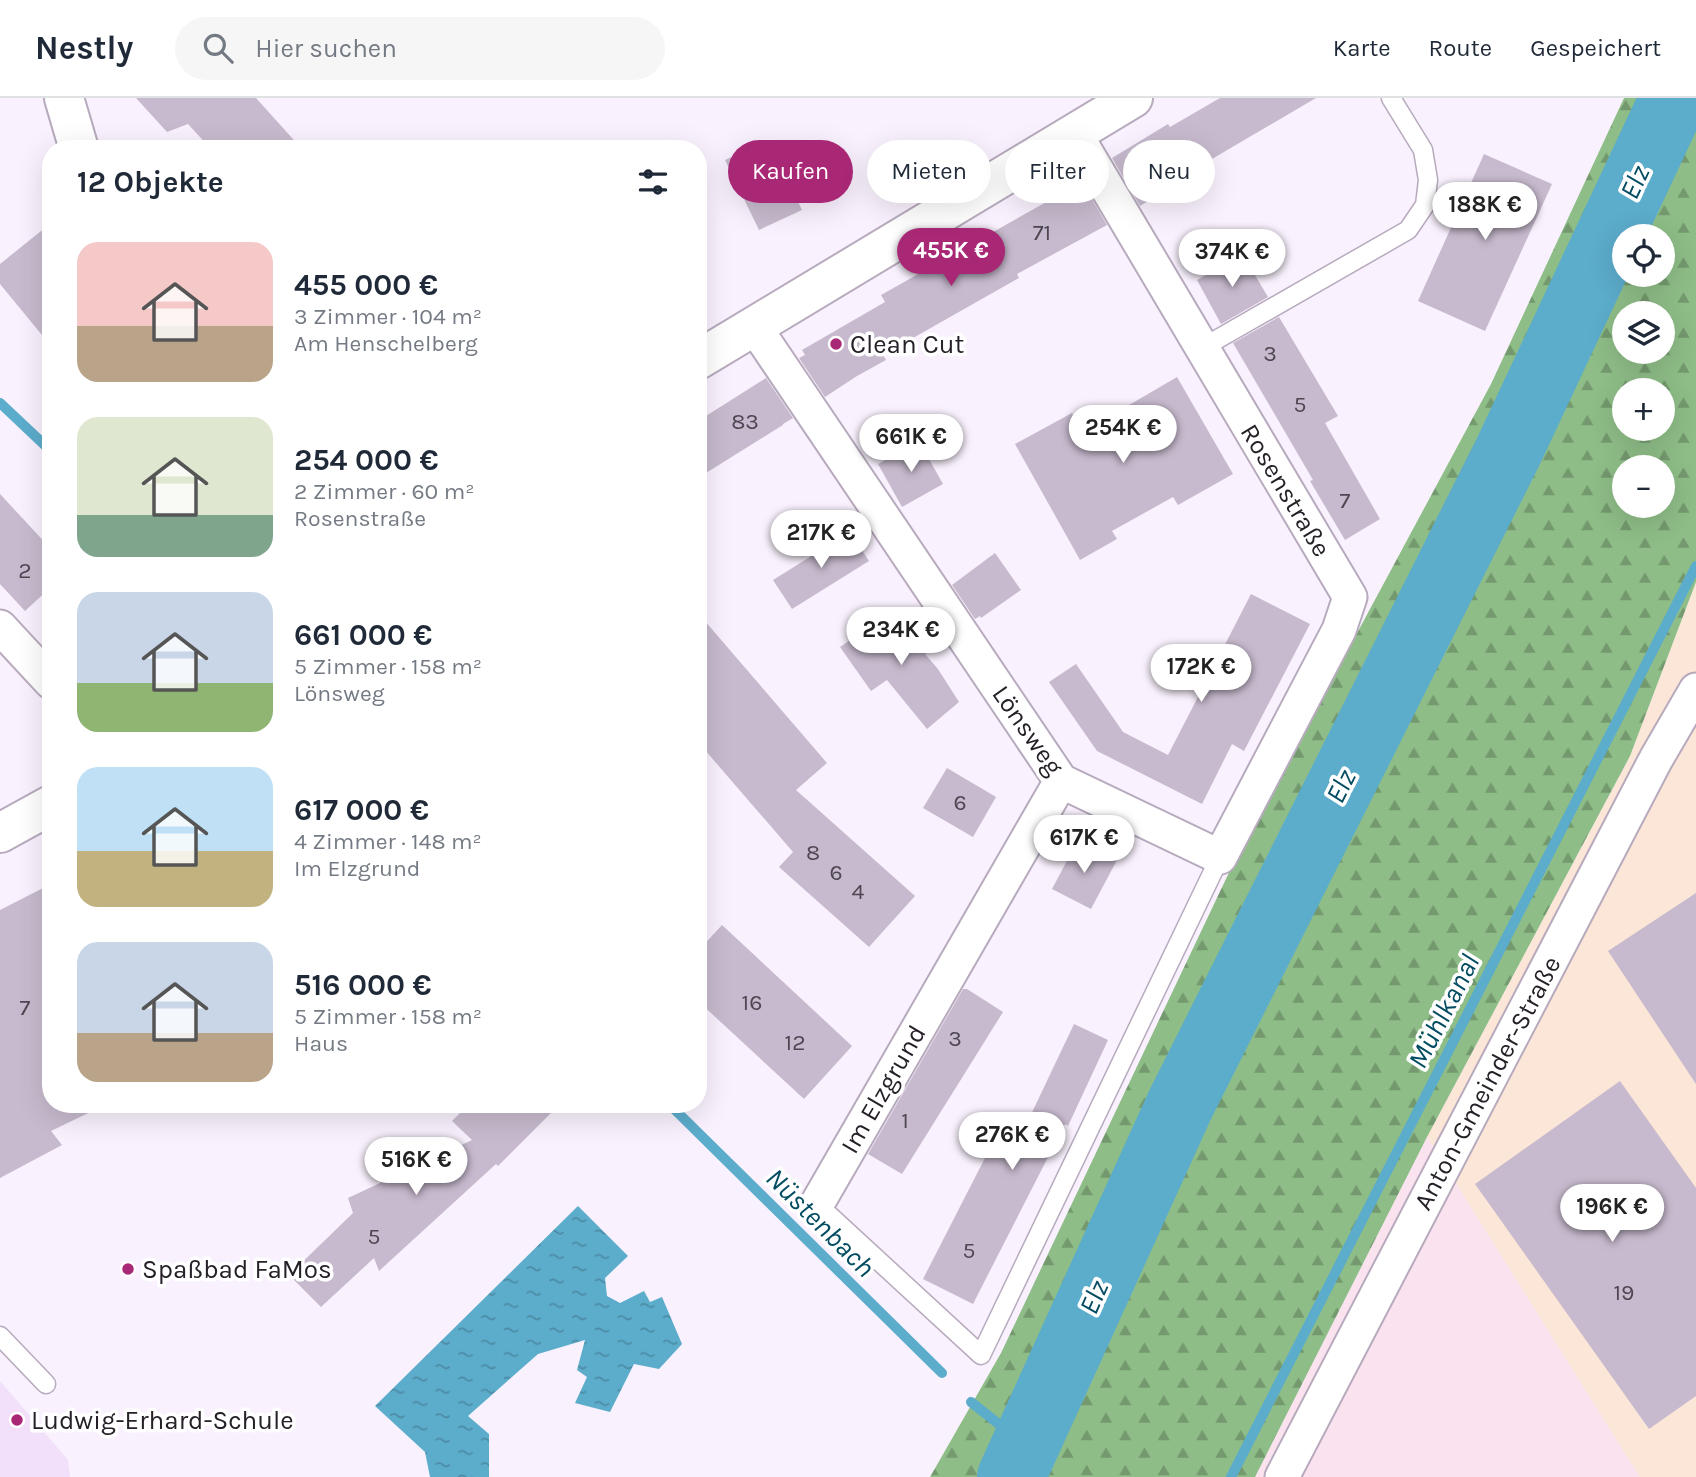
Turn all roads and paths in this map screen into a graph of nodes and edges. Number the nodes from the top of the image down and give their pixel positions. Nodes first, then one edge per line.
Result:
1 (64, 98) edge
2 (1133, 98) edge
3 (1391, 98) edge
4 (1074, 132) junction
5 (76, 140) edge
6 (754, 326) junction
7 (1202, 348) junction
8 (707, 355) edge
9 (0, 627) edge
10 (42, 672) edge
11 (1696, 690) edge
12 (1061, 782) junction
13 (42, 810) edge
14 (0, 833) edge
15 (1220, 857) junction
16 (817, 1204) joint
17 (0, 1336) edge
18 (46, 1384) dead end
19 (1282, 1477) edge

1 - 5 main road
2 - 4 main road
3 - 7 lane
4 - 6 main road
4 - 7 street, Rosenstraße
6 - 8 main road
6 - 12 street, Lönsweg
7 - 15 street, Rosenstraße
9 - 10 street
11 - 19 street, Anton-Gmeinder-Straße
12 - 15 street, Lönsweg
12 - 16 street, Im Elzgrund
13 - 14 main road
15 - 16 lane, Im Elzgrund
17 - 18 lane

